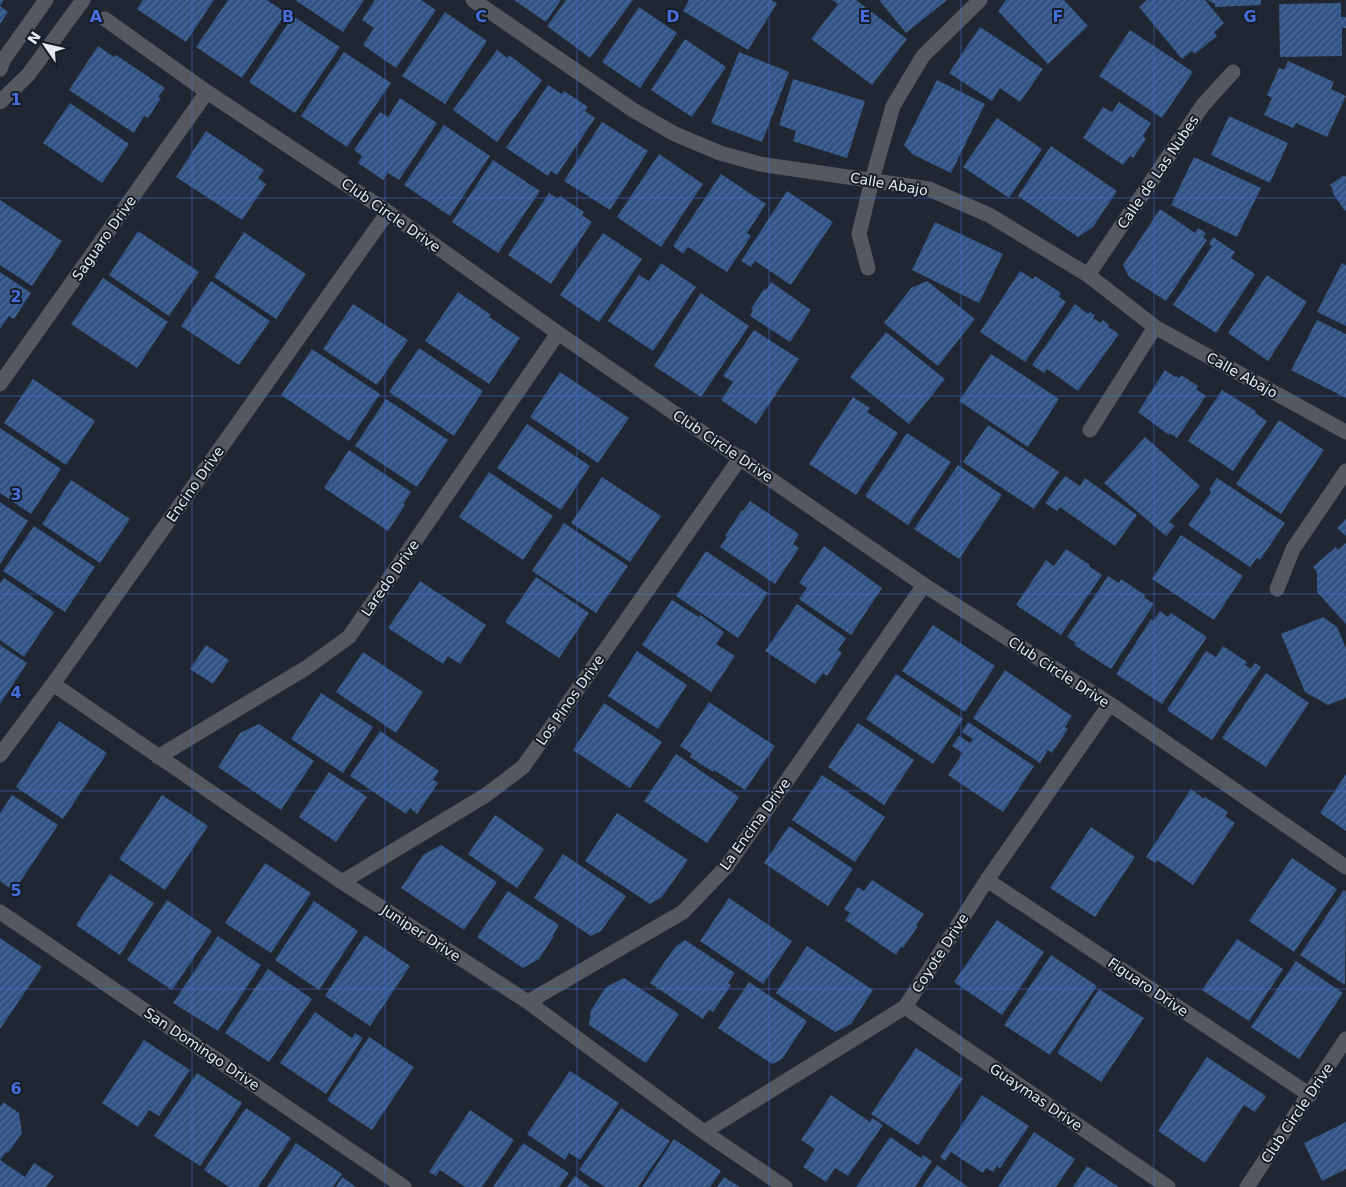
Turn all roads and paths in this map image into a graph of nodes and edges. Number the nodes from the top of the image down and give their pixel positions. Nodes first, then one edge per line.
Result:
1 (46, 0) edge
2 (83, 0) edge
3 (473, 0) edge
4 (980, 0) edge
5 (105, 19) dead end
6 (2, 64) edge
7 (1233, 72) dead end
8 (207, 92) junction
9 (0, 102) edge
10 (872, 180) junction
11 (388, 212) junction
12 (868, 268) dead end
13 (1088, 276) junction
14 (1155, 327) junction
15 (558, 333) junction
16 (0, 384) edge
17 (1090, 430) dead end
18 (1346, 432) edge
19 (741, 458) junction
20 (1346, 471) edge
21 (924, 584) junction
22 (1277, 589) dead end
23 (53, 684) junction
24 (1110, 704) junction
25 (0, 755) edge
26 (158, 757) junction
27 (1346, 867) edge
28 (987, 880) junction
29 (342, 882) junction
30 (0, 912) edge
31 (528, 1002) junction
32 (905, 1007) junction
33 (1346, 1039) edge
34 (1310, 1095) junction
35 (704, 1132) junction
36 (404, 1187) edge
37 (785, 1187) edge
38 (1168, 1187) edge
39 (1247, 1187) edge

1 - 6 street
2 - 9 street
3 - 10 street, Calle Abajo
4 - 10 street
5 - 8 street, Club Circle Drive
7 - 13 street, Calle de Las Nubes
8 - 11 street, Club Circle Drive
8 - 16 street, Saguaro Drive
10 - 12 street
10 - 13 street, Calle Abajo
11 - 15 street, Club Circle Drive
11 - 23 street, Encino Drive
13 - 14 street, Calle Abajo
14 - 17 street
14 - 18 street, Calle Abajo
15 - 19 street, Club Circle Drive
15 - 26 street, Laredo Drive
19 - 21 street, Club Circle Drive
19 - 29 street, Los Pinos Drive
20 - 22 street
21 - 24 street, Club Circle Drive
21 - 31 street, La Encina Drive
23 - 25 street, Encino Drive
23 - 26 street, Juniper Drive
24 - 27 street, Club Circle Drive
24 - 28 street, Coyote Drive
26 - 29 street, Juniper Drive
28 - 32 street, Coyote Drive
28 - 34 street, Figuaro Drive
29 - 31 street, Juniper Drive
30 - 36 street, San Domingo Drive
31 - 35 street, Juniper Drive
32 - 35 street, Coyote Drive
32 - 38 street, Guaymas Drive
33 - 34 street, Club Circle Drive
34 - 39 street, Club Circle Drive
35 - 37 street, Juniper Drive

